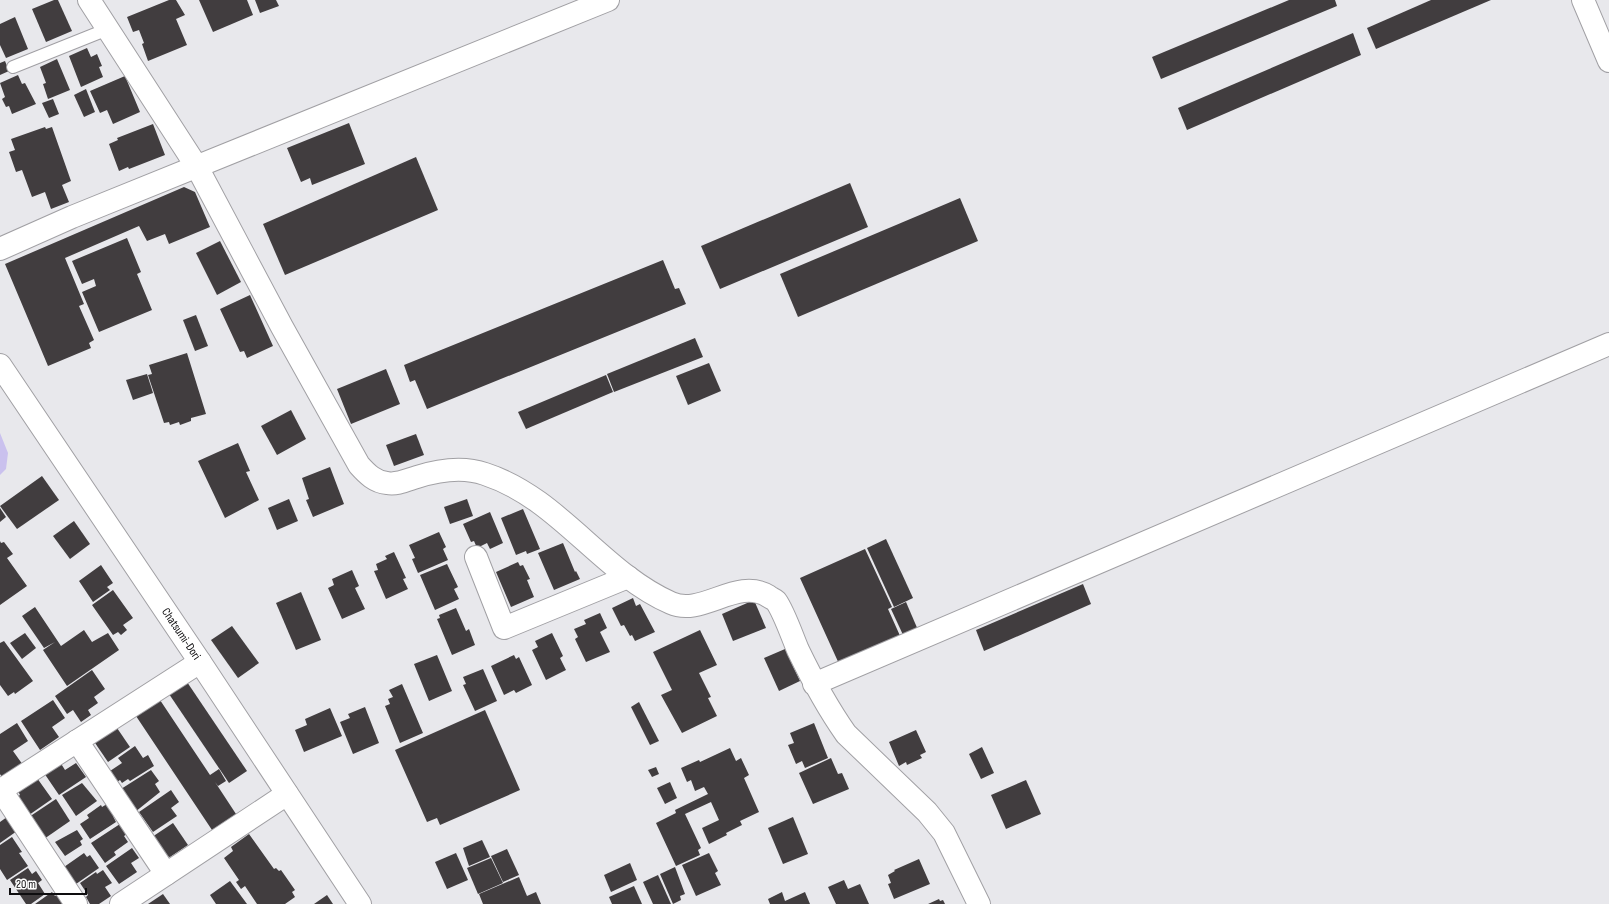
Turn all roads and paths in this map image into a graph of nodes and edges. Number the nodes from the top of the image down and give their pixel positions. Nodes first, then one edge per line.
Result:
1 (89, 0) edge
2 (608, 0) edge
3 (1583, 0) edge
4 (108, 29) junction
5 (1609, 61) edge
6 (13, 67) dead end
7 (197, 167) junction
8 (0, 249) edge
9 (1609, 344) edge
10 (0, 365) edge
11 (476, 557) dead end
12 (628, 576) junction
13 (200, 662) junction
14 (814, 684) junction
15 (77, 741) junction
16 (287, 794) junction
17 (166, 874) junction
18 (76, 904) edge
19 (121, 904) edge
20 (360, 904) edge
21 (979, 904) edge

1 - 4 street
2 - 7 street
3 - 5 street
4 - 6 lane
4 - 7 street
7 - 8 street
7 - 12 street
9 - 14 street
10 - 13 street, Chatsumi-Dori
11 - 12 street
12 - 14 street
13 - 15 street
13 - 16 street, Chatsumi-Dori
14 - 21 street
15 - 17 street
15 - 18 street
16 - 17 street
16 - 20 street, Chatsumi-Dori
17 - 19 street

